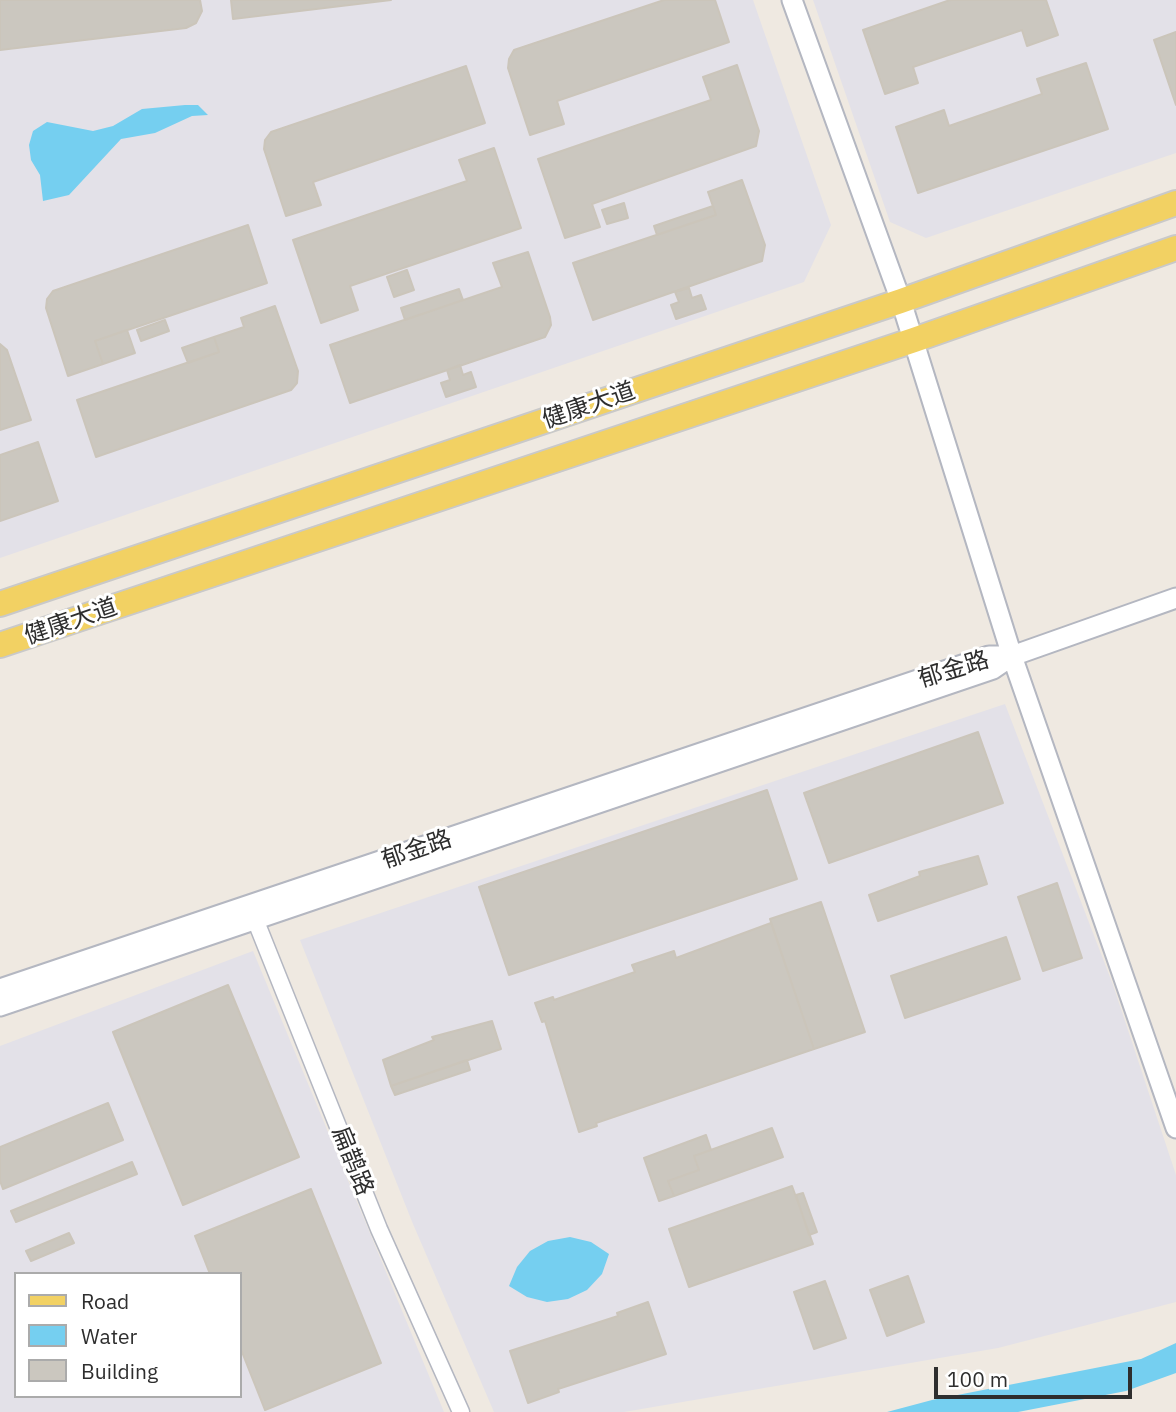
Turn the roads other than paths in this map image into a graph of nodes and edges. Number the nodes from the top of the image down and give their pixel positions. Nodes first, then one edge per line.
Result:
1 (792, 0) edge
2 (1176, 203) edge
3 (1176, 248) edge
4 (901, 301) junction
5 (914, 340) junction
6 (1176, 597) edge
7 (0, 604) edge
8 (0, 645) edge
9 (1012, 656) junction
10 (253, 913) junction
11 (0, 989) edge
12 (0, 1006) edge
13 (1176, 1128) edge
14 (461, 1412) edge

1 - 4 street
2 - 4 main road, 健康大道
3 - 5 main road, 健康大道
4 - 5 street
4 - 7 main road, 健康大道
5 - 8 main road, 健康大道
5 - 9 street
6 - 9 street, 郁金路
9 - 10 street, 郁金路
9 - 13 street
10 - 11 street, 郁金路
10 - 12 street, 郁金路
10 - 14 street, 扁鹊路

